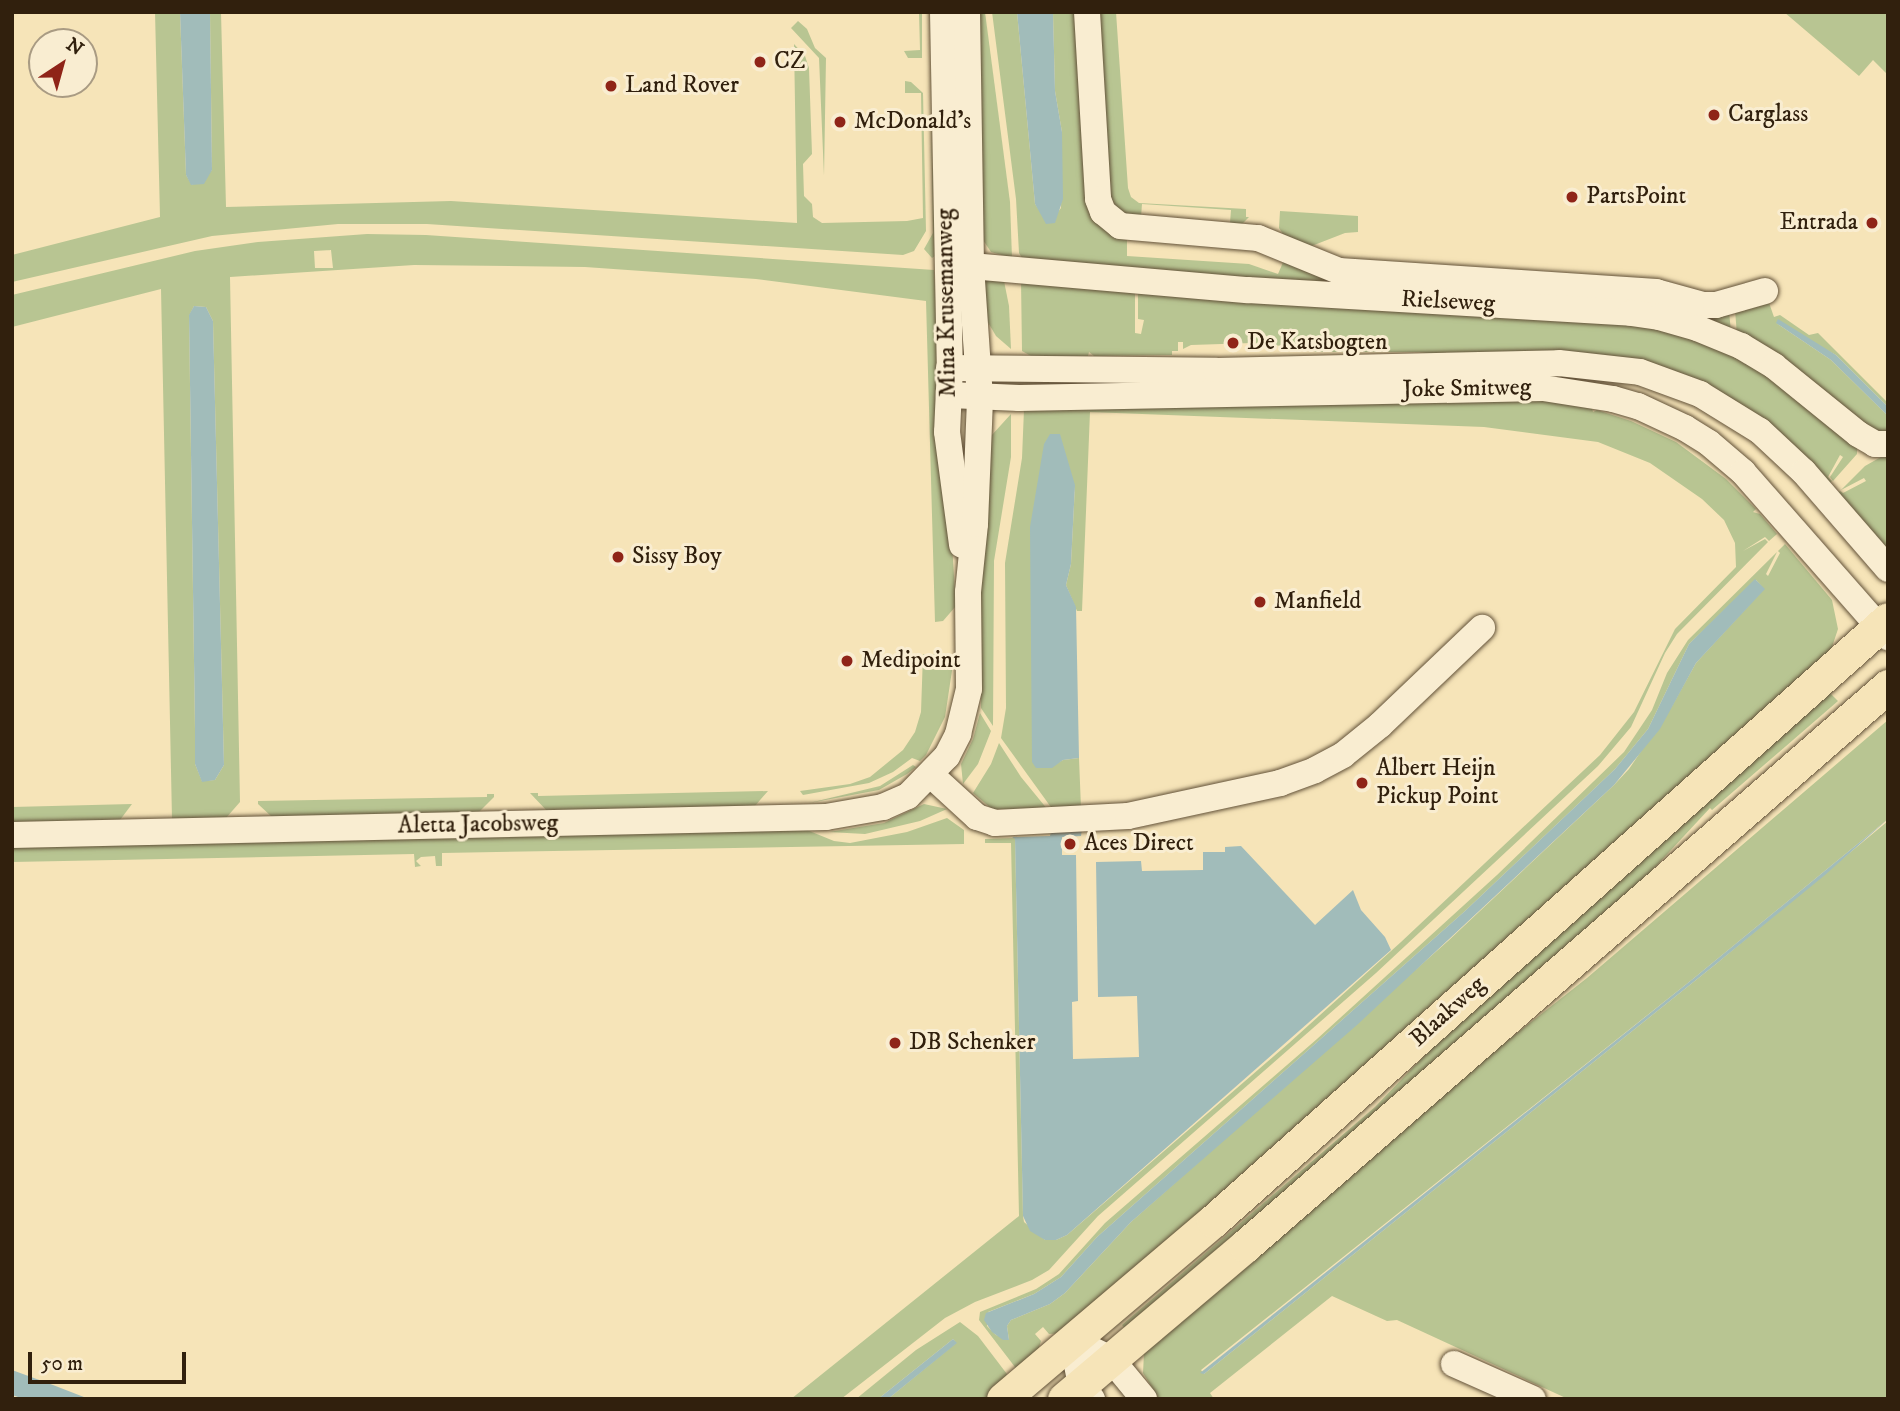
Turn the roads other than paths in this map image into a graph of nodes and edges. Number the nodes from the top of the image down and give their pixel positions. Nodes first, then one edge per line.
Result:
1 (943, 12) edge
2 (967, 12) edge
3 (1087, 12) edge
4 (971, 265) junction
5 (1765, 290) dead end
6 (949, 368) junction
7 (979, 368) junction
8 (950, 395) junction
9 (980, 398) junction
10 (1888, 444) edge
11 (1888, 569) edge
12 (968, 592) junction
13 (1885, 627) edge
14 (1482, 628) dead end
15 (1888, 686) edge
16 (931, 775) junction
17 (12, 835) edge
18 (1072, 1340) junction
19 (1111, 1359) junction
20 (1454, 1364) dead end
21 (1079, 1394) edge
22 (1003, 1399) edge
23 (1144, 1399) edge
24 (1533, 1399) edge

1 - 6 street, Mina Krusemanweg
2 - 4 street, Mina Krusemanweg
3 - 5 street
4 - 7 street, Mina Krusemanweg
4 - 10 street, Rielseweg
6 - 7 street, Joke Smitweg
6 - 8 street, Mina Krusemanweg
7 - 9 street, Mina Krusemanweg
7 - 11 street, Joke Smitweg
8 - 9 street, Joke Smitweg
8 - 12 street, Mina Krusemanweg
9 - 12 street, Mina Krusemanweg
9 - 13 street, Joke Smitweg
12 - 16 street, Mina Krusemanweg
13 - 18 main road, Blaakweg
14 - 16 street
15 - 19 main road, Blaakweg
16 - 17 street, Aletta Jacobsweg
18 - 19 street
18 - 21 street
18 - 22 main road, Blaakweg
19 - 21 main road, Blaakweg
19 - 23 street
20 - 24 street

